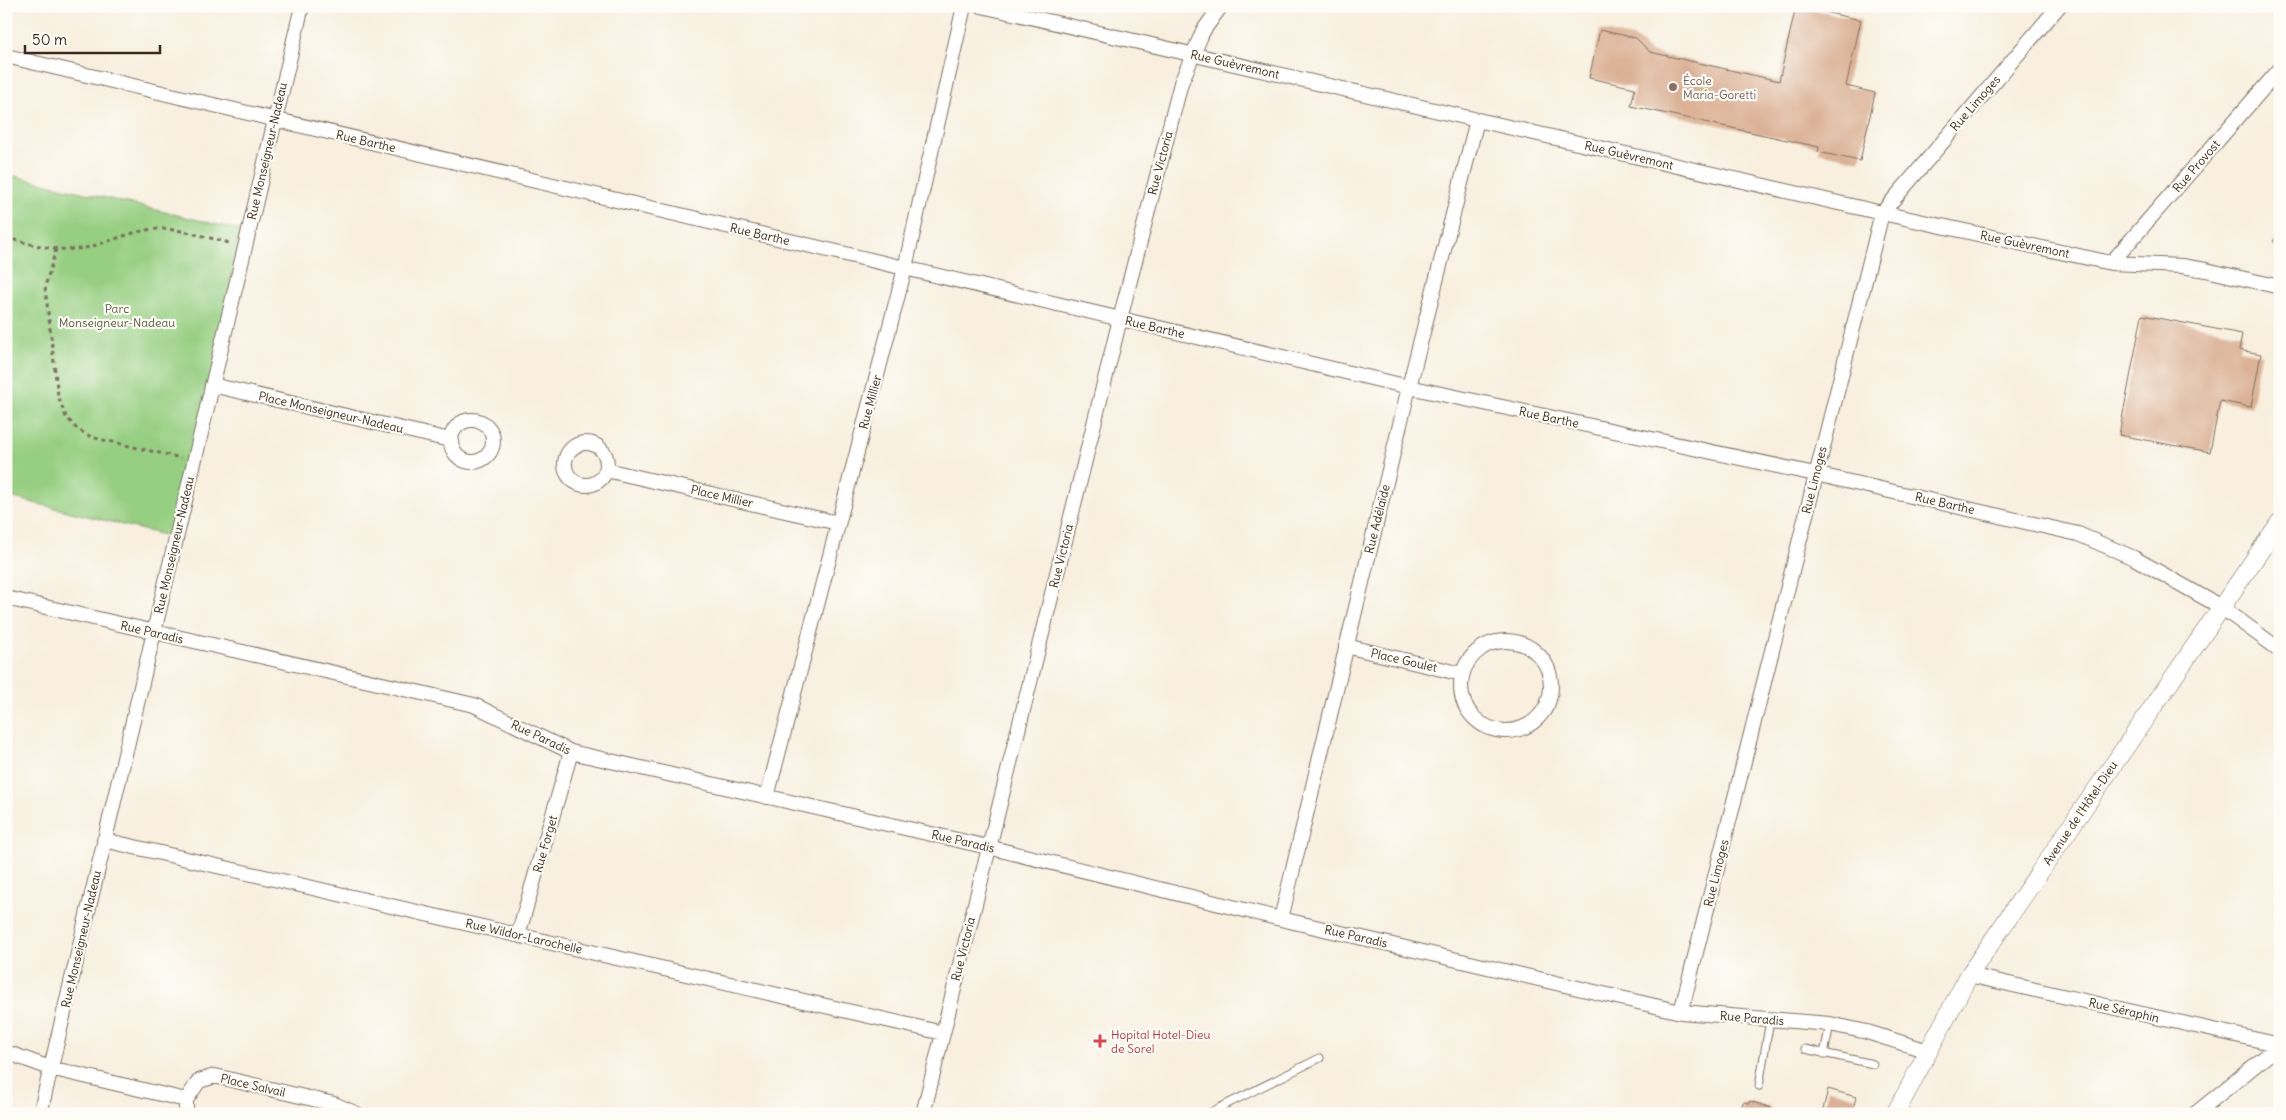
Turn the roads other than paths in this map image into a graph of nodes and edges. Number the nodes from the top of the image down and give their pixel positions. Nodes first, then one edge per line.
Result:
1 (302, 6) edge
2 (964, 6) edge
3 (982, 6) edge
4 (1221, 6) edge
5 (2059, 6) edge
6 (1192, 54) junction
7 (6, 56) edge
8 (2280, 69) edge
9 (275, 120) junction
10 (1477, 120) junction
11 (1882, 213) junction
12 (2112, 263) junction
13 (904, 268) junction
14 (2280, 287) edge
15 (1120, 319) junction
16 (212, 385) junction
17 (1409, 387) junction
18 (450, 440) dead end
19 (606, 470) dead end
20 (1816, 474) junction
21 (2280, 522) edge
22 (838, 523) junction
23 (6, 598) edge
24 (2220, 607) junction
25 (154, 632) junction
26 (1346, 646) junction
27 (2280, 650) edge
28 (1462, 674) junction
29 (572, 752) junction
30 (767, 797) junction
31 (104, 840) junction
32 (988, 847) junction
33 (1281, 919) junction
34 (518, 935) junction
35 (1969, 975) junction
36 (1681, 1012) junction
37 (1770, 1020) junction
38 (1830, 1024) junction
39 (943, 1033) junction
40 (2280, 1045) edge
41 (1805, 1049) dead end
42 (1928, 1051) junction
43 (6, 1052) edge
44 (1824, 1054) junction
45 (1320, 1058) dead end
46 (1873, 1064) dead end
47 (50, 1068) junction
48 (1759, 1086) dead end
49 (186, 1107) edge
50 (40, 1114) edge
51 (357, 1114) edge
52 (922, 1114) edge
53 (1206, 1114) edge
54 (1895, 1114) edge
55 (2195, 1114) edge

1 - 9 street, Rue Monseigneur-Nadeau
2 - 13 street, Rue Millier
3 - 6 street, Rue Guèvremont
4 - 6 street, Rue Victoria
5 - 11 street, Rue Limoges
6 - 10 street, Rue Guèvremont
6 - 15 street, Rue Victoria
7 - 9 street, Rue Barthe
8 - 12 street, Rue Provost
9 - 13 street, Rue Barthe
9 - 16 street, Rue Monseigneur-Nadeau
10 - 11 street, Rue Guèvremont
10 - 17 street, Rue Adélaïde
11 - 12 street, Rue Guèvremont
11 - 20 street, Rue Limoges
12 - 14 street, Rue Guèvremont
13 - 15 street, Rue Barthe
13 - 22 street, Rue Millier
15 - 17 street, Rue Barthe
15 - 32 street, Rue Victoria
16 - 18 street, Place Monseigneur-Nadeau
16 - 25 street, Rue Monseigneur-Nadeau
17 - 20 street, Rue Barthe
17 - 26 street, Rue Adélaïde
19 - 22 street, Place Millier
20 - 24 street, Rue Barthe
20 - 36 street, Rue Limoges
21 - 24 street, Avenue de l'Hôtel-Dieu
22 - 30 street, Rue Millier
23 - 25 street, Rue Paradis
24 - 27 street, Rue Barthe
24 - 35 street, Avenue de l'Hôtel-Dieu
25 - 29 street, Rue Paradis
25 - 31 street, Rue Monseigneur-Nadeau
26 - 28 street, Place Goulet
26 - 33 street, Rue Adélaïde
28 - 28 street
29 - 30 street, Rue Paradis
29 - 34 street, Rue Forget
30 - 32 street, Rue Paradis
31 - 34 street, Rue Wildor-Larochelle
31 - 47 street, Rue Monseigneur-Nadeau
32 - 33 street, Rue Paradis
32 - 39 street, Rue Victoria
33 - 36 street, Rue Paradis
34 - 39 street, Rue Wildor-Larochelle
35 - 40 street, Rue Séraphin
35 - 42 street, Avenue de l'Hôtel-Dieu
36 - 37 street, Rue Paradis
37 - 38 street, Rue Paradis
37 - 48 lane
38 - 42 street, Rue Paradis
38 - 44 lane
39 - 52 street, Rue Victoria
40 - 55 street
41 - 44 lane
42 - 54 street, Avenue de l'Hôtel-Dieu
43 - 47 street, Place Salvail
44 - 46 lane
45 - 53 lane
47 - 49 street, Place Salvail
47 - 50 street, Rue Monseigneur-Nadeau
49 - 51 street, Place Salvail

